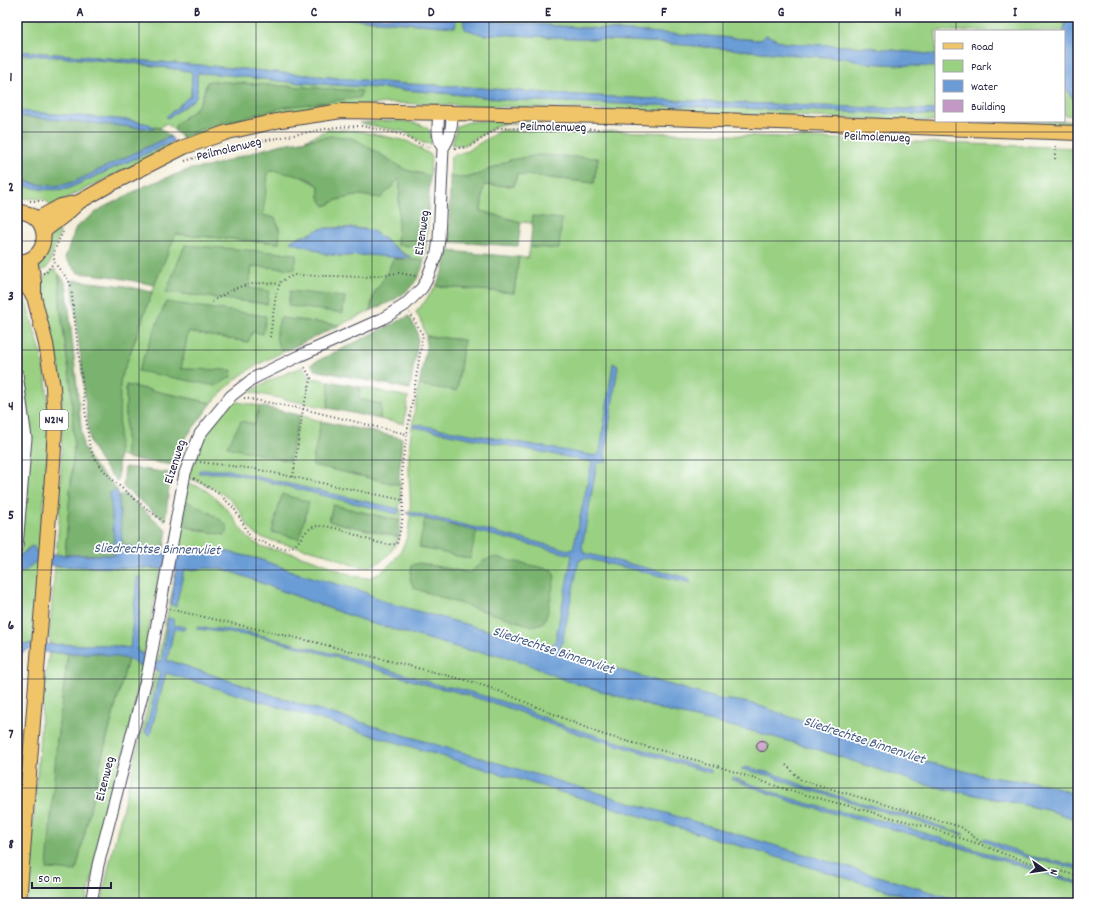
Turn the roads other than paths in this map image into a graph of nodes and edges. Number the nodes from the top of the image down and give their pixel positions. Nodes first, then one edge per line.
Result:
1 (445, 112) junction
2 (1078, 133) edge
3 (79, 202) junction
4 (17, 212) edge
5 (37, 219) junction
6 (44, 232) junction
7 (22, 261) edge
8 (17, 374) edge
9 (17, 546) edge
10 (19, 903) edge
11 (91, 903) edge

1 - 2 main road, Peilmolenweg
1 - 3 main road, Peilmolenweg
1 - 11 street, Elzenweg
3 - 5 main road, Peilmolenweg
3 - 6 main road, Peilmolenweg
4 - 5 main road
5 - 6 main road
6 - 7 main road, N214
7 - 10 main road, N214
8 - 9 street

